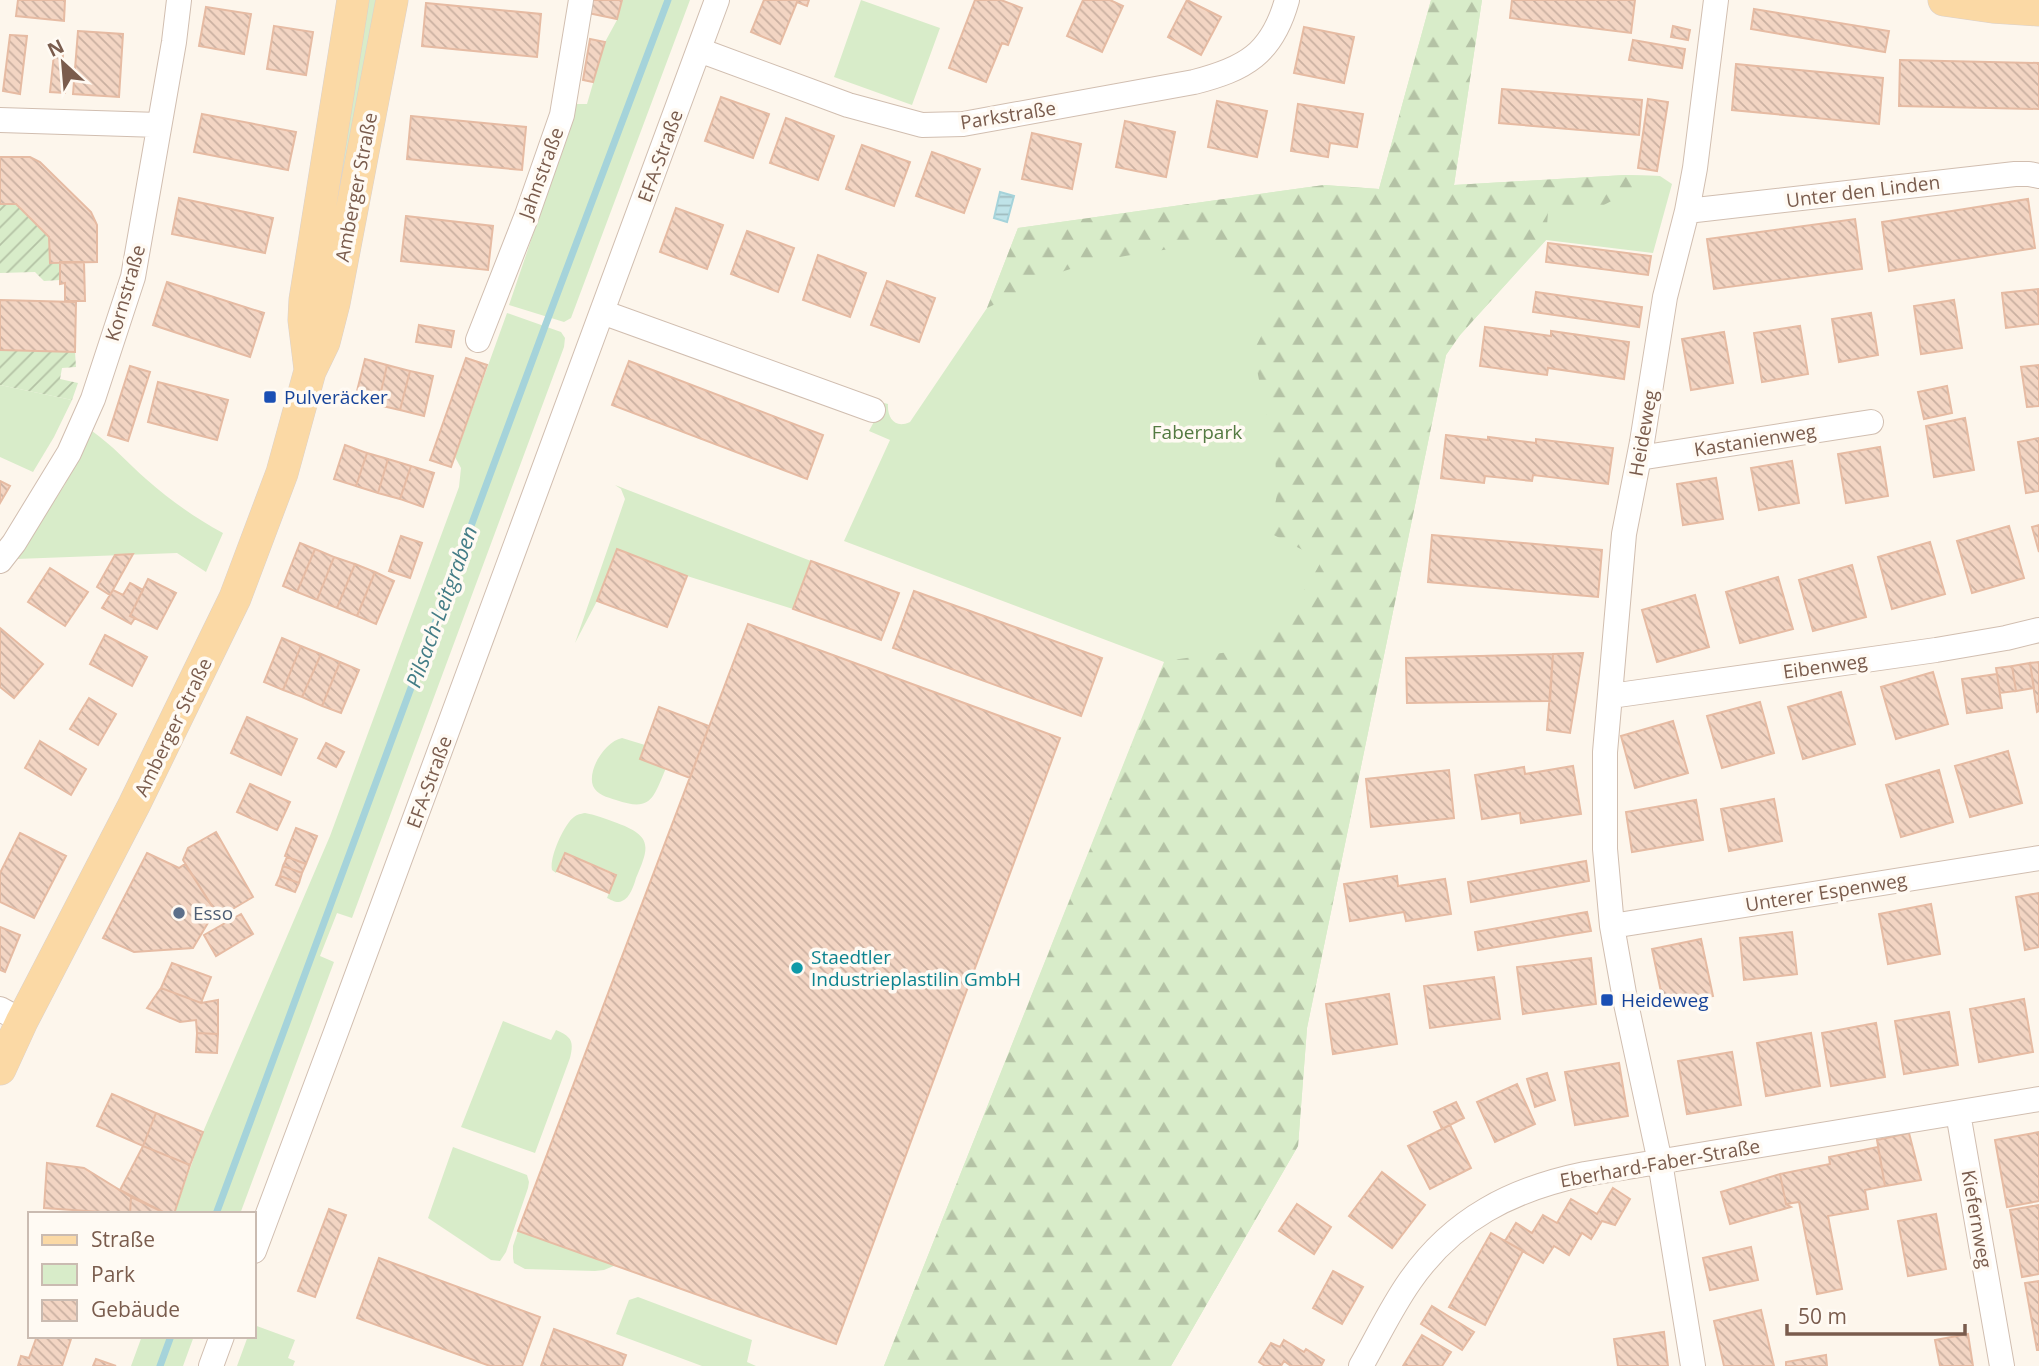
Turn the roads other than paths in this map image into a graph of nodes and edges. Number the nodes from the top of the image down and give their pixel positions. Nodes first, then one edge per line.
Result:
1 (179, 0) edge
2 (353, 0) edge
3 (392, 0) edge
4 (581, 0) edge
5 (716, 0) edge
6 (1287, 0) edge
7 (1716, 0) edge
8 (1944, 0) edge
9 (2039, 10) edge
10 (699, 50) junction
11 (0, 120) edge
12 (159, 125) junction
13 (2039, 176) edge
14 (1687, 211) junction
15 (602, 312) junction
16 (478, 340) dead end
17 (310, 371) junction
18 (873, 410) dead end
19 (1871, 422) dead end
20 (1639, 458) junction
21 (0, 561) edge
22 (2039, 630) edge
23 (1611, 696) junction
24 (2039, 858) edge
25 (1612, 926) junction
26 (11, 1015) edge
27 (0, 1069) edge
28 (2039, 1099) edge
29 (1958, 1113) junction
30 (1660, 1162) junction
31 (256, 1246) edge
32 (221, 1338) edge
33 (211, 1366) edge
34 (1361, 1366) edge
35 (1693, 1366) edge
36 (2002, 1366) edge

1 - 12 street, Kornstraße
2 - 17 main road, Amberger Straße
3 - 17 main road, Amberger Straße
4 - 16 street, Jahnstraße
5 - 10 street, EFA-Straße
6 - 10 street, Parkstraße
7 - 14 street, Heideweg
8 - 9 main road
10 - 15 street, EFA-Straße
11 - 12 street
12 - 21 street, Kornstraße
13 - 14 street, Unter den Linden
14 - 20 street, Heideweg
15 - 18 street
15 - 31 street, EFA-Straße
17 - 26 main road, Amberger Straße
19 - 20 street, Kastanienweg
20 - 23 street, Heideweg
22 - 23 street, Eibenweg
23 - 25 street, Heideweg
24 - 25 street, Unterer Espenweg
25 - 30 street, Heideweg
26 - 27 main road, Amberger Straße
28 - 29 street, Eberhard-Faber-Straße
29 - 30 street, Eberhard-Faber-Straße
29 - 36 street, Kiefernweg
30 - 34 street, Eberhard-Faber-Straße
30 - 35 street, Heideweg
32 - 33 street

